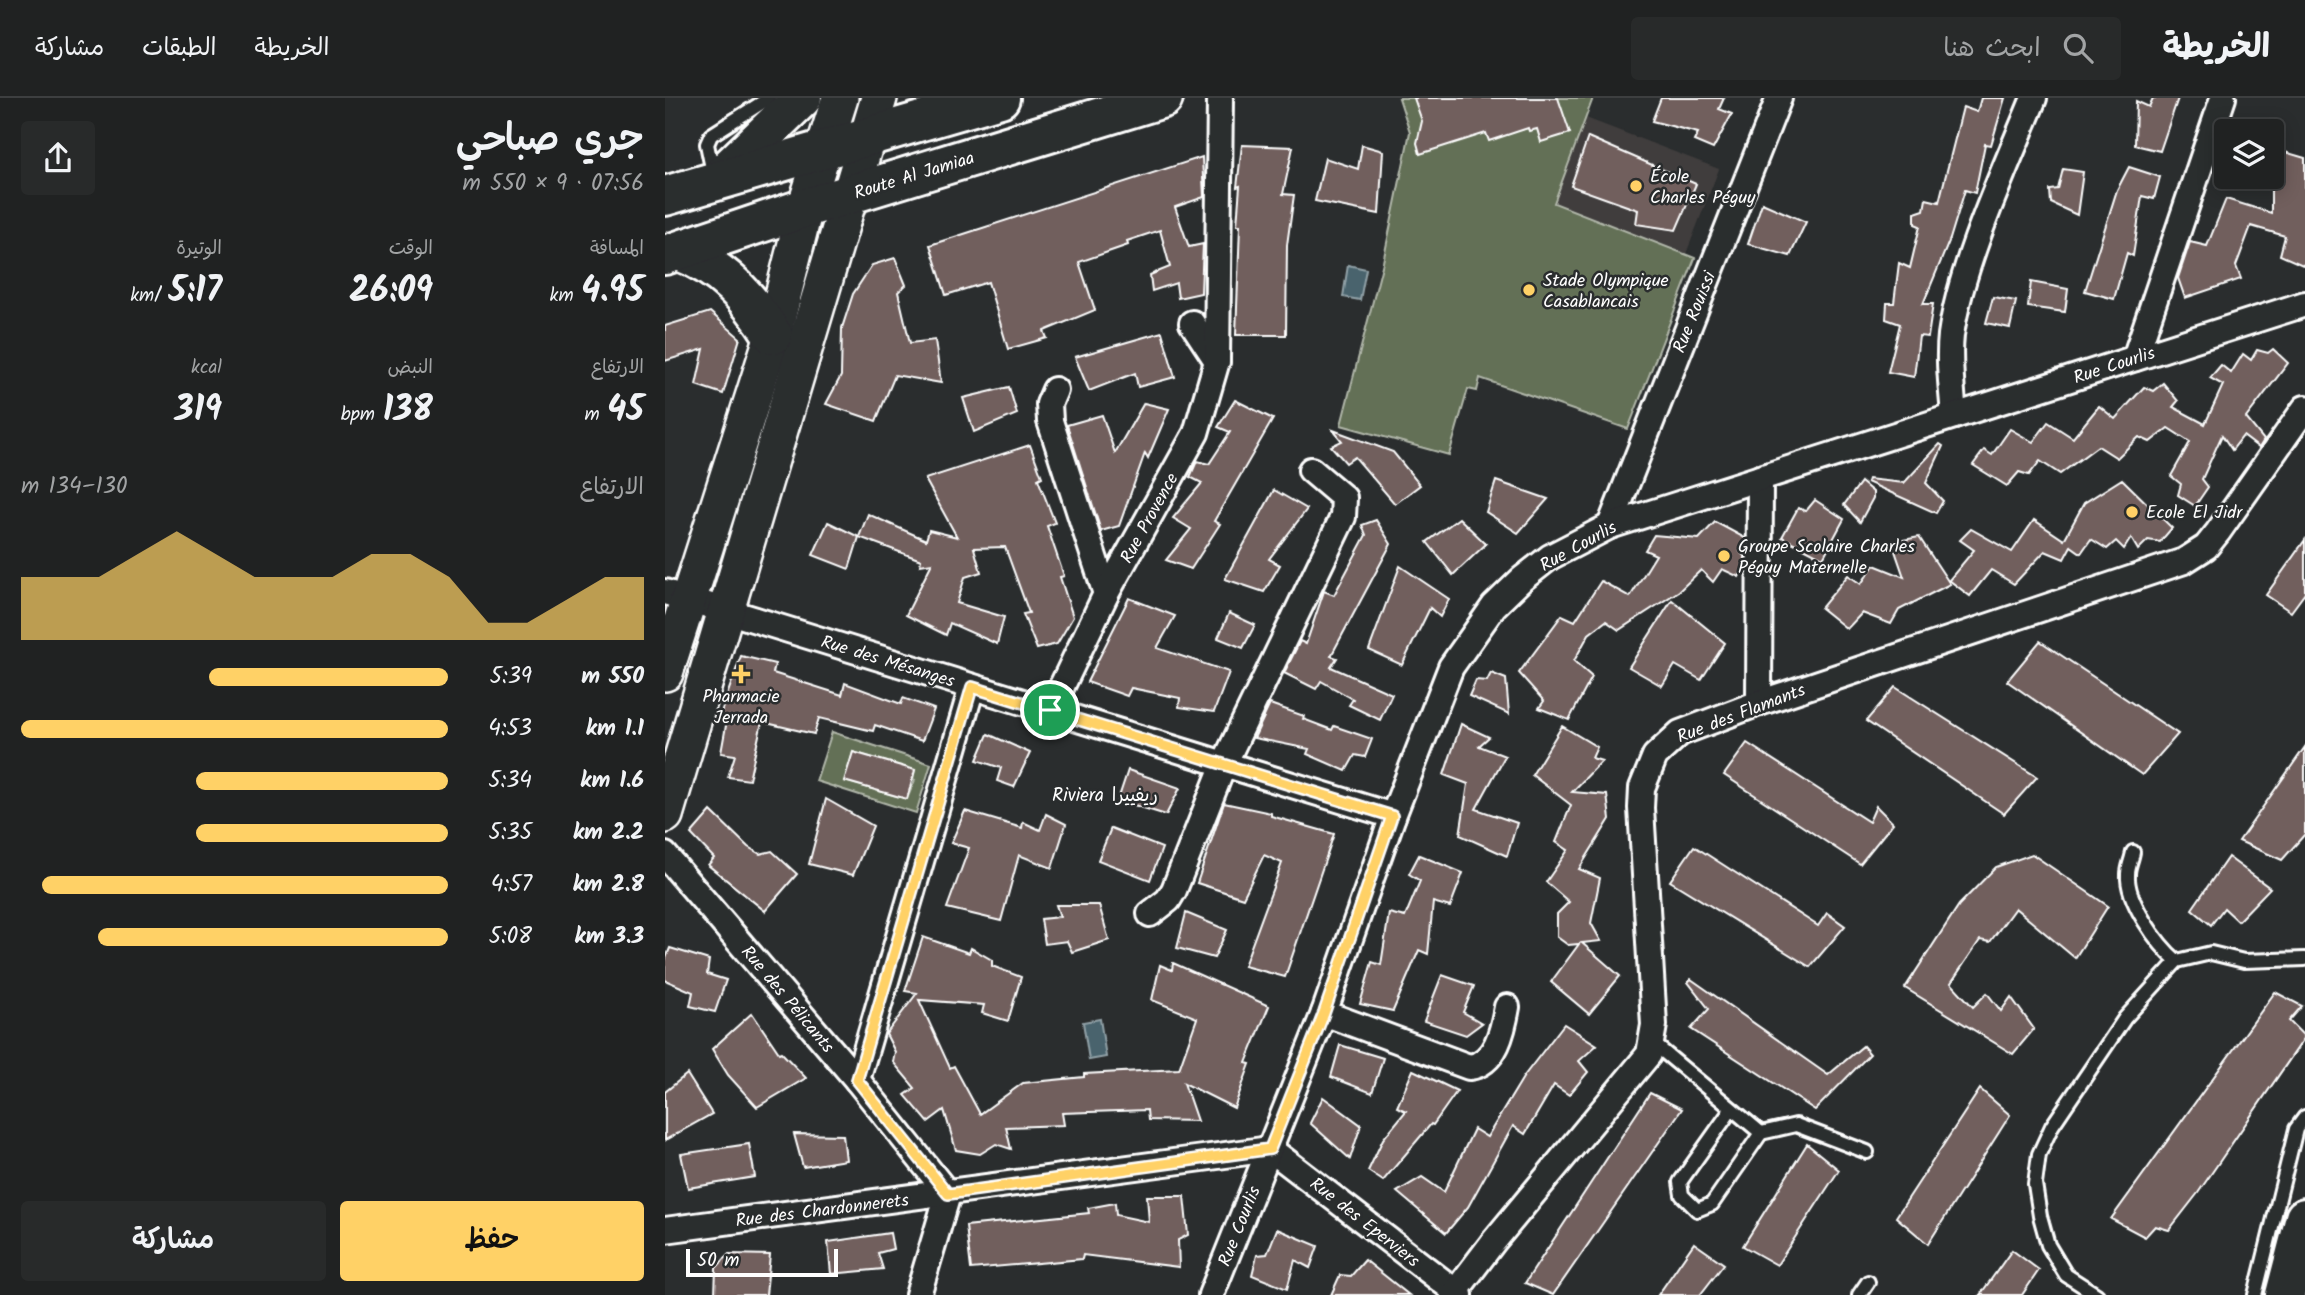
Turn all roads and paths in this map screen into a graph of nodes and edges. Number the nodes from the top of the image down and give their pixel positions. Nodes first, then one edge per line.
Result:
1 (769, 98) edge
2 (803, 98) edge
3 (840, 98) edge
4 (879, 98) edge
5 (1163, 98) edge
6 (1220, 98) edge
7 (1779, 98) edge
8 (2034, 98) edge
9 (2223, 98) edge
10 (996, 99) edge
11 (866, 140) junction
12 (824, 150) junction
13 (714, 181) junction
14 (849, 195) junction
15 (665, 196) edge
16 (805, 208) junction
17 (672, 253) edge
18 (2305, 304) edge
19 (1192, 323) dead end
20 (773, 335) junction
21 (2135, 358) junction
22 (1217, 361) junction
23 (1055, 390) dead end
24 (2305, 408) edge
25 (1954, 415) junction
26 (1311, 470) dead end
27 (1760, 478) junction
28 (1610, 526) junction
29 (1106, 594) junction
30 (676, 595) edge
31 (726, 611) junction
32 (665, 673) edge
33 (972, 687) junction
34 (1759, 703) junction
35 (1050, 710) junction
36 (1224, 764) junction
37 (665, 815) edge
38 (1392, 816) junction
39 (2133, 852) dead end
40 (665, 855) edge
41 (1150, 914) dead end
42 (2305, 959) edge
43 (2177, 961) junction
44 (1507, 1007) dead end
45 (1324, 1013) junction
46 (1653, 1042) junction
47 (857, 1080) junction
48 (1731, 1110) junction
49 (2305, 1117) edge
50 (1761, 1133) junction
51 (1270, 1149) junction
52 (1867, 1152) dead end
53 (948, 1194) junction
54 (2305, 1218) edge
55 (665, 1230) edge
56 (1868, 1282) dead end
57 (1456, 1294) edge
58 (918, 1295) edge
59 (1211, 1295) edge
60 (1859, 1295) edge
61 (2097, 1295) edge
62 (2255, 1295) edge
63 (2285, 1295) edge

1 - 13 lane
2 - 13 main road
3 - 12 street
4 - 11 street
5 - 14 main road, Route Al Jamiaa
6 - 22 street, Rue Provence
7 - 28 street, Rue Rouissi
8 - 25 street
9 - 21 street
10 - 11 main road
11 - 12 main road
11 - 14 street
12 - 13 main road
12 - 16 street
13 - 15 main road
14 - 16 main road, Route Al Jamiaa
14 - 31 street
16 - 17 main road, Route Al Jamiaa
16 - 20 street
17 - 20 main road
18 - 21 street, Rue Courlis
19 - 22 street
20 - 30 street
21 - 25 street, Rue Courlis
22 - 29 street, Rue Provence
23 - 29 street
24 - 34 street, Rue des Flamants
25 - 27 street, Rue Courlis
26 - 36 street
27 - 28 street, Rue Courlis
27 - 34 street
28 - 38 street, Rue Courlis
29 - 35 street, Rue Provence
30 - 31 street, Rue des Mésanges
30 - 32 street
31 - 33 street, Rue des Mésanges
31 - 37 street
33 - 35 street, Rue des Mésanges
33 - 47 street
34 - 46 street, Rue des Flamants
35 - 36 street, Rue des Mésanges
36 - 38 street, Rue des Mésanges
36 - 41 street
38 - 45 street, Rue Courlis
39 - 43 lane
40 - 47 street, Rue des Pélicants
42 - 43 lane
43 - 61 lane
44 - 45 street
45 - 51 street, Rue Courlis
46 - 48 lane
46 - 57 street
47 - 53 street, Rue des Pélicants
48 - 50 lane
48 - 50 lane
49 - 62 lane
50 - 52 lane
51 - 53 street, Rue des Chardonnerets
51 - 57 street, Rue des Eperviers
51 - 59 street, Rue Courlis
53 - 55 street, Rue des Chardonnerets
53 - 58 street
54 - 63 main road
56 - 60 lane

